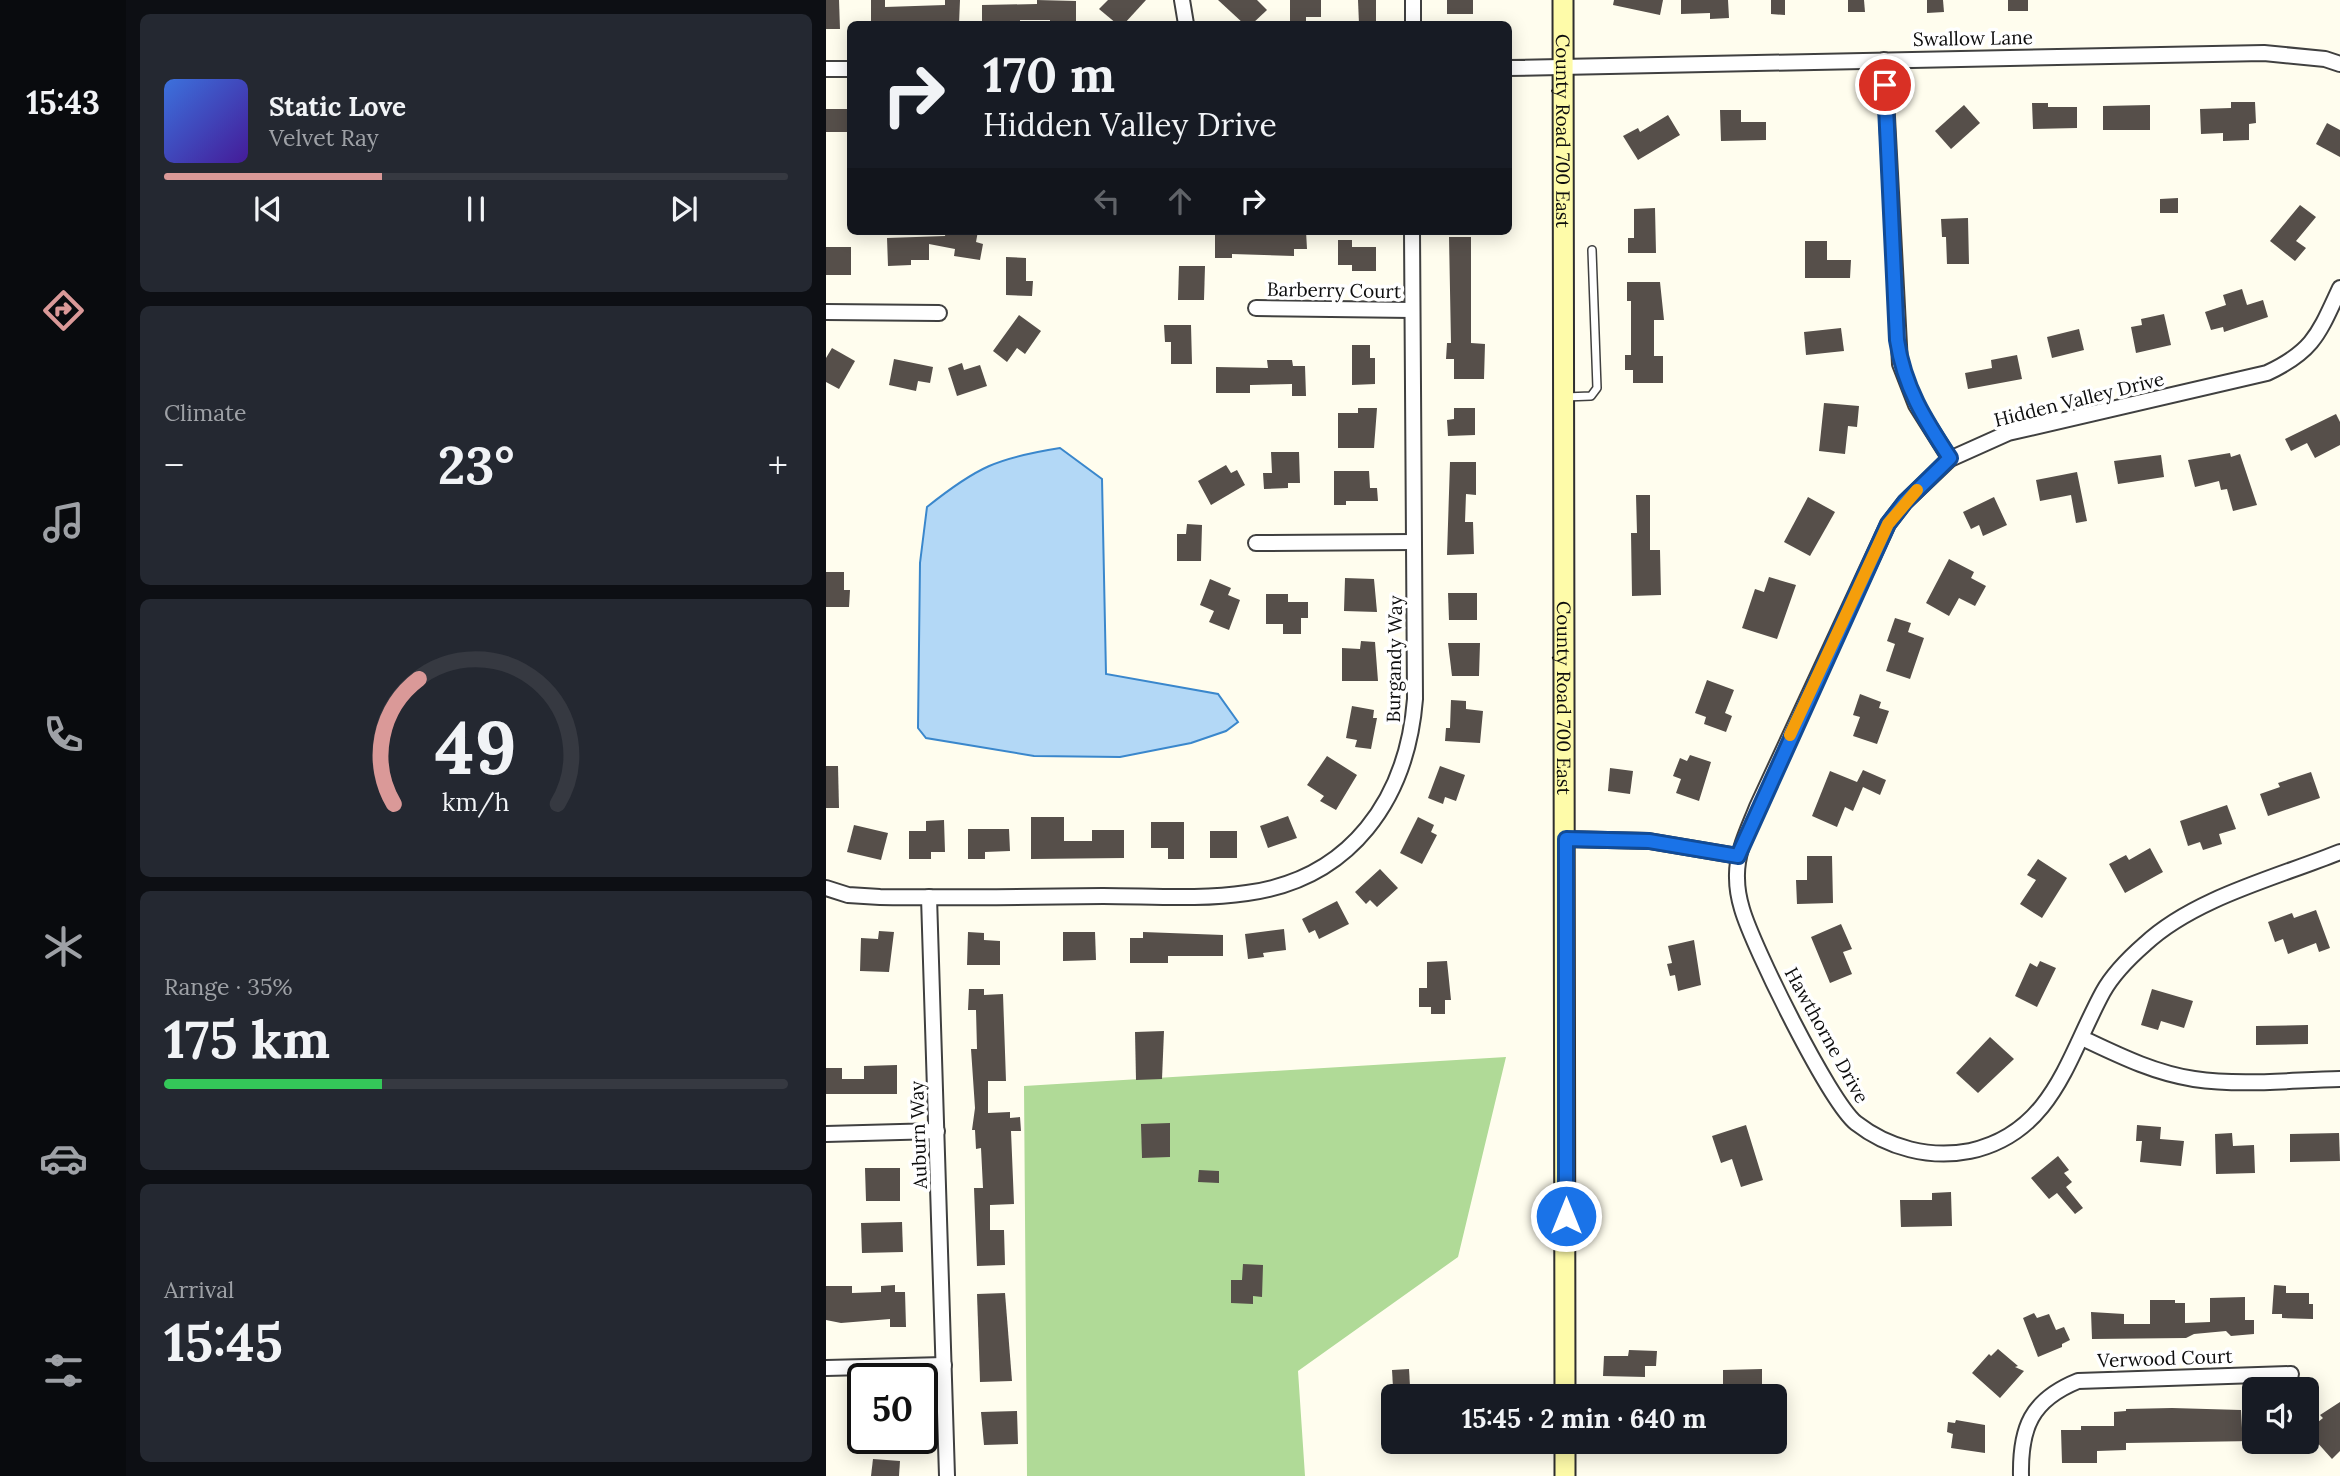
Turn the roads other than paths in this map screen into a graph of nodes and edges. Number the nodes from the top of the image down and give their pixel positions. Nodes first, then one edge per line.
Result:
1 (1182, 0) edge
2 (1413, 0) edge
3 (1563, 0) edge
4 (1186, 21) edge
5 (1413, 21) edge
6 (1884, 60) junction
7 (2340, 64) edge
8 (1512, 68) edge
9 (1563, 68) junction
10 (826, 69) edge
11 (847, 69) edge
12 (1412, 235) edge
13 (1592, 250) dead end
14 (2340, 288) edge
15 (1256, 308) dead end
16 (1412, 310) junction
17 (826, 312) edge
18 (939, 313) dead end
19 (1564, 397) junction
20 (1950, 458) junction
21 (1413, 542) junction
22 (1256, 543) dead end
23 (1566, 839) junction
24 (2340, 852) edge
25 (1738, 856) junction
26 (826, 888) edge
27 (929, 897) junction
28 (2082, 1038) junction
29 (2340, 1079) edge
30 (937, 1131) junction
31 (826, 1133) edge
32 (944, 1365) junction
33 (826, 1368) edge
34 (2291, 1374) dead end
35 (1565, 1384) edge
36 (1565, 1454) edge
37 (947, 1476) edge
38 (1565, 1476) edge
39 (2021, 1476) edge

1 - 4 street
2 - 5 street
3 - 9 main road, County Road 700 East
6 - 7 street, Swallow Lane
6 - 9 street, Swallow Lane
6 - 20 street
8 - 9 street, Swallow Lane
9 - 19 main road, County Road 700 East
10 - 11 street
12 - 16 street, Burgandy Way
13 - 19 lane
14 - 20 street, Hidden Valley Drive
15 - 16 street, Barberry Court
16 - 21 street, Burgandy Way
17 - 18 street
19 - 23 main road, County Road 700 East
20 - 25 street, Hidden Valley Drive
21 - 22 street
21 - 27 street, Burgandy Way
23 - 25 street
23 - 35 main road, County Road 700 East
24 - 28 street, Hawthorne Drive
25 - 28 street, Hawthorne Drive
26 - 27 street
27 - 30 street, Auburn Way
28 - 29 street
30 - 31 street
30 - 32 street, Auburn Way
32 - 33 street
32 - 37 street, Auburn Way
34 - 39 street, Verwood Court
36 - 38 main road

